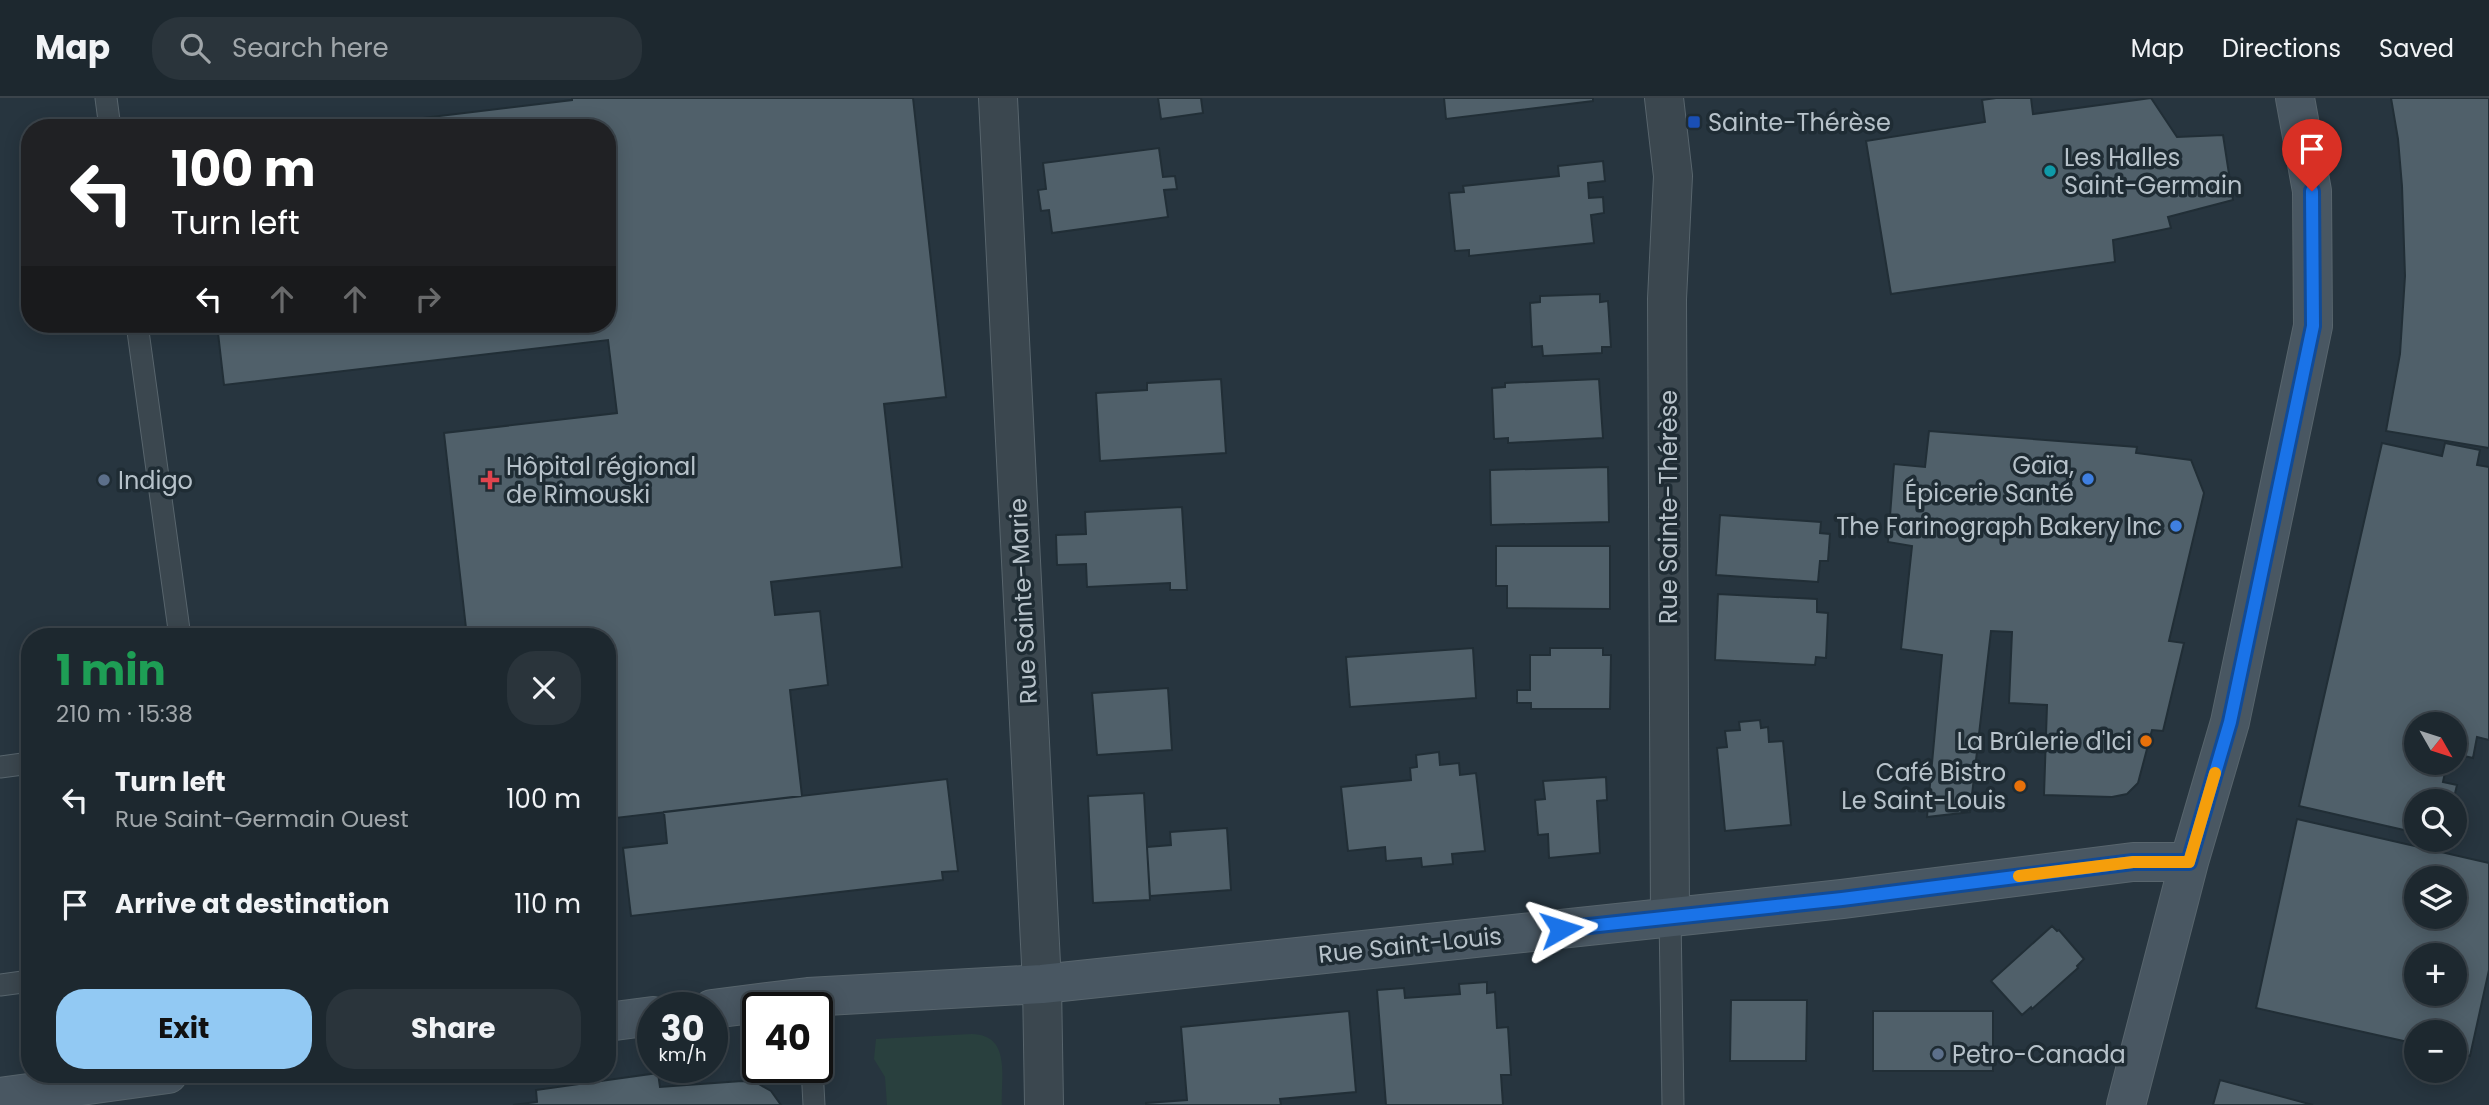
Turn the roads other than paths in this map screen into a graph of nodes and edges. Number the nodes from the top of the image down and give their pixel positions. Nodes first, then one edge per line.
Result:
1 (106, 98) edge
2 (998, 98) edge
3 (1664, 98) edge
4 (2295, 98) edge
5 (109, 119) edge
6 (138, 333) edge
7 (179, 628) edge
8 (21, 764) edge
9 (0, 767) edge
10 (2189, 862) junction
11 (1671, 917) junction
12 (21, 982) edge
13 (0, 985) edge
14 (1042, 985) junction
15 (833, 1001) edge
16 (637, 1018) edge
17 (616, 1021) edge
18 (102, 1083) edge
19 (813, 1083) edge
20 (0, 1097) edge
21 (814, 1105) edge
22 (1044, 1105) edge
23 (1673, 1105) edge
24 (2126, 1105) edge

1 - 5 lane
2 - 14 street, Rue Sainte-Marie
3 - 11 street, Rue Sainte-Thérèse
4 - 10 street
6 - 7 lane
8 - 9 lane
10 - 11 street, Rue Saint-Louis
10 - 24 street
11 - 14 street, Rue Saint-Louis
11 - 23 lane
12 - 13 lane
14 - 15 street, Rue Saint-Louis
14 - 22 street, Rue Sainte-Marie
16 - 17 street
18 - 20 street
19 - 21 lane

